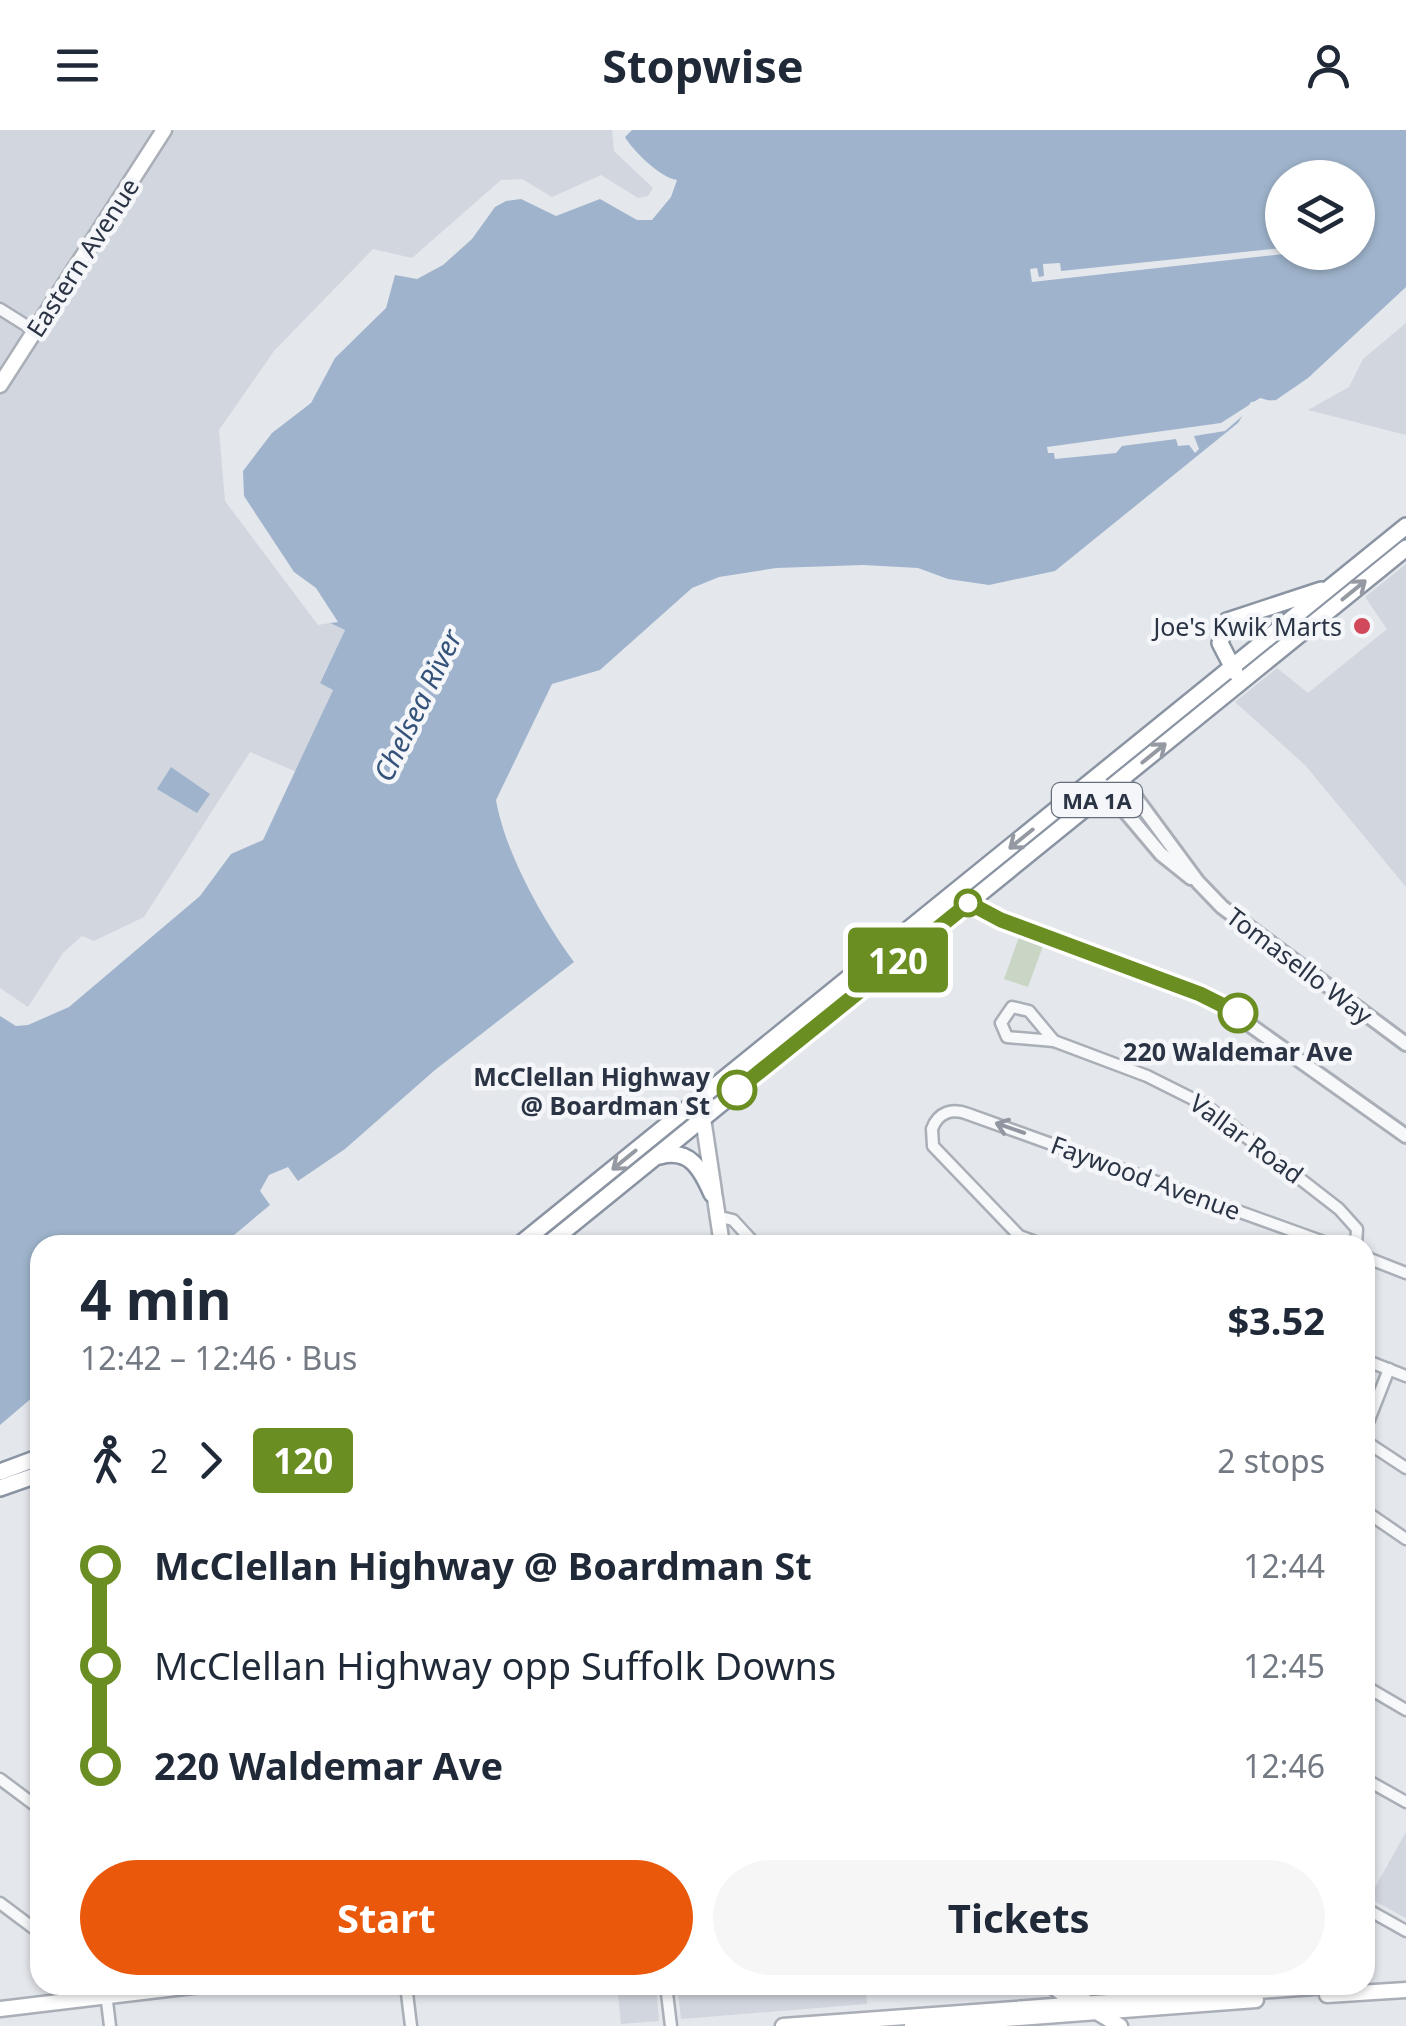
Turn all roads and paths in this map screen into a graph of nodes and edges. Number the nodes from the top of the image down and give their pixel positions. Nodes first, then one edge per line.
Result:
1 (164, 130) edge
2 (0, 309) edge
3 (35, 331) junction
4 (0, 385) edge
5 (1406, 526) edge
6 (1406, 548) edge
7 (1330, 588) junction
8 (1237, 674) junction
9 (1097, 777) junction
10 (1122, 779) junction
11 (1108, 791) junction
12 (1198, 882) junction
13 (969, 903) junction
14 (1054, 1040) junction
15 (1406, 1044) edge
16 (700, 1098) junction
17 (702, 1118) junction
18 (1406, 1136) edge
19 (652, 1160) junction
20 (712, 1194) junction
21 (716, 1216) junction
22 (531, 1235) edge
23 (559, 1235) edge
24 (720, 1235) edge
25 (747, 1235) edge
26 (1019, 1235) edge
27 (1304, 1235) edge
28 (1357, 1235) edge
29 (1375, 1261) edge
30 (1406, 1272) edge
31 (1375, 1364) edge
32 (1389, 1369) junction
33 (1406, 1376) edge
34 (1375, 1405) edge
35 (1375, 1448) edge
36 (30, 1462) edge
37 (1406, 1468) edge
38 (0, 1472) edge
39 (30, 1478) edge
40 (0, 1488) edge
41 (1375, 1518) edge
42 (1406, 1539) edge
43 (1375, 1692) edge
44 (1406, 1710) edge
45 (0, 1779) edge
46 (1375, 1785) edge
47 (30, 1802) edge
48 (1406, 1802) edge
49 (0, 1903) edge
50 (1375, 1914) edge
51 (30, 1926) edge
52 (1406, 1931) edge
53 (1406, 1980) edge
54 (1375, 1983) edge
55 (1406, 1990) edge
56 (1375, 1991) edge
57 (81, 1995) edge
58 (106, 1995) edge
59 (407, 1995) edge
60 (667, 1995) edge
61 (1068, 1995) edge
62 (1077, 1995) edge
63 (1196, 1995) edge
64 (1150, 1997) edge
65 (1084, 2005) junction
66 (0, 2008) edge
67 (829, 2024) edge
68 (110, 2026) edge
69 (411, 2026) edge
70 (671, 2026) edge
71 (782, 2026) edge
72 (794, 2026) edge
73 (912, 2026) edge
74 (1120, 2026) edge
75 (1139, 2026) edge

1 - 3 main road, Eastern Avenue
2 - 3 street
3 - 4 main road, Eastern Avenue
5 - 7 highway, MA 1A
8 -> 6 highway, MA 1A
7 - 8 highway, MA 1A
7 - 8 highway
8 - 9 highway, MA 1A
10 -> 8 highway, MA 1A
9 - 11 street, Tomasello Way
9 -> 16 highway, MA 1A
10 - 11 highway, MA 1A
10 - 12 street, Tomasello Way
11 - 12 street, Tomasello Way
11 - 13 highway, MA 1A
12 - 15 street, Tomasello Way
13 - 17 highway, MA 1A
13 - 18 street
14 - 14 street, Vallar Road
14 - 28 street, Vallar Road
16 - 17 main road
16 -> 22 highway, MA 1A
17 - 19 highway, MA 1A
17 - 20 main road
19 - 20 highway
19 - 23 highway, MA 1A
20 - 21 main road
21 - 24 main road
21 - 25 street
27 -> 26 street, Faywood Avenue
29 - 30 street
31 - 32 street
32 - 33 street
32 - 34 street
35 - 37 street
36 - 38 highway
39 - 40 highway
41 - 42 street
43 - 44 street
45 - 47 street
46 - 48 street
49 - 51 street
50 - 52 street
53 - 54 main road
55 - 56 main road
57 - 66 main road
58 - 68 street
59 - 69 street
60 - 70 street
61 - 65 main road
62 - 65 main road
63 - 64 main road
64 - 65 main road
64 - 75 main road
65 - 67 main road
65 - 73 main road
65 - 74 main road
67 - 72 main road
71 - 72 main road

